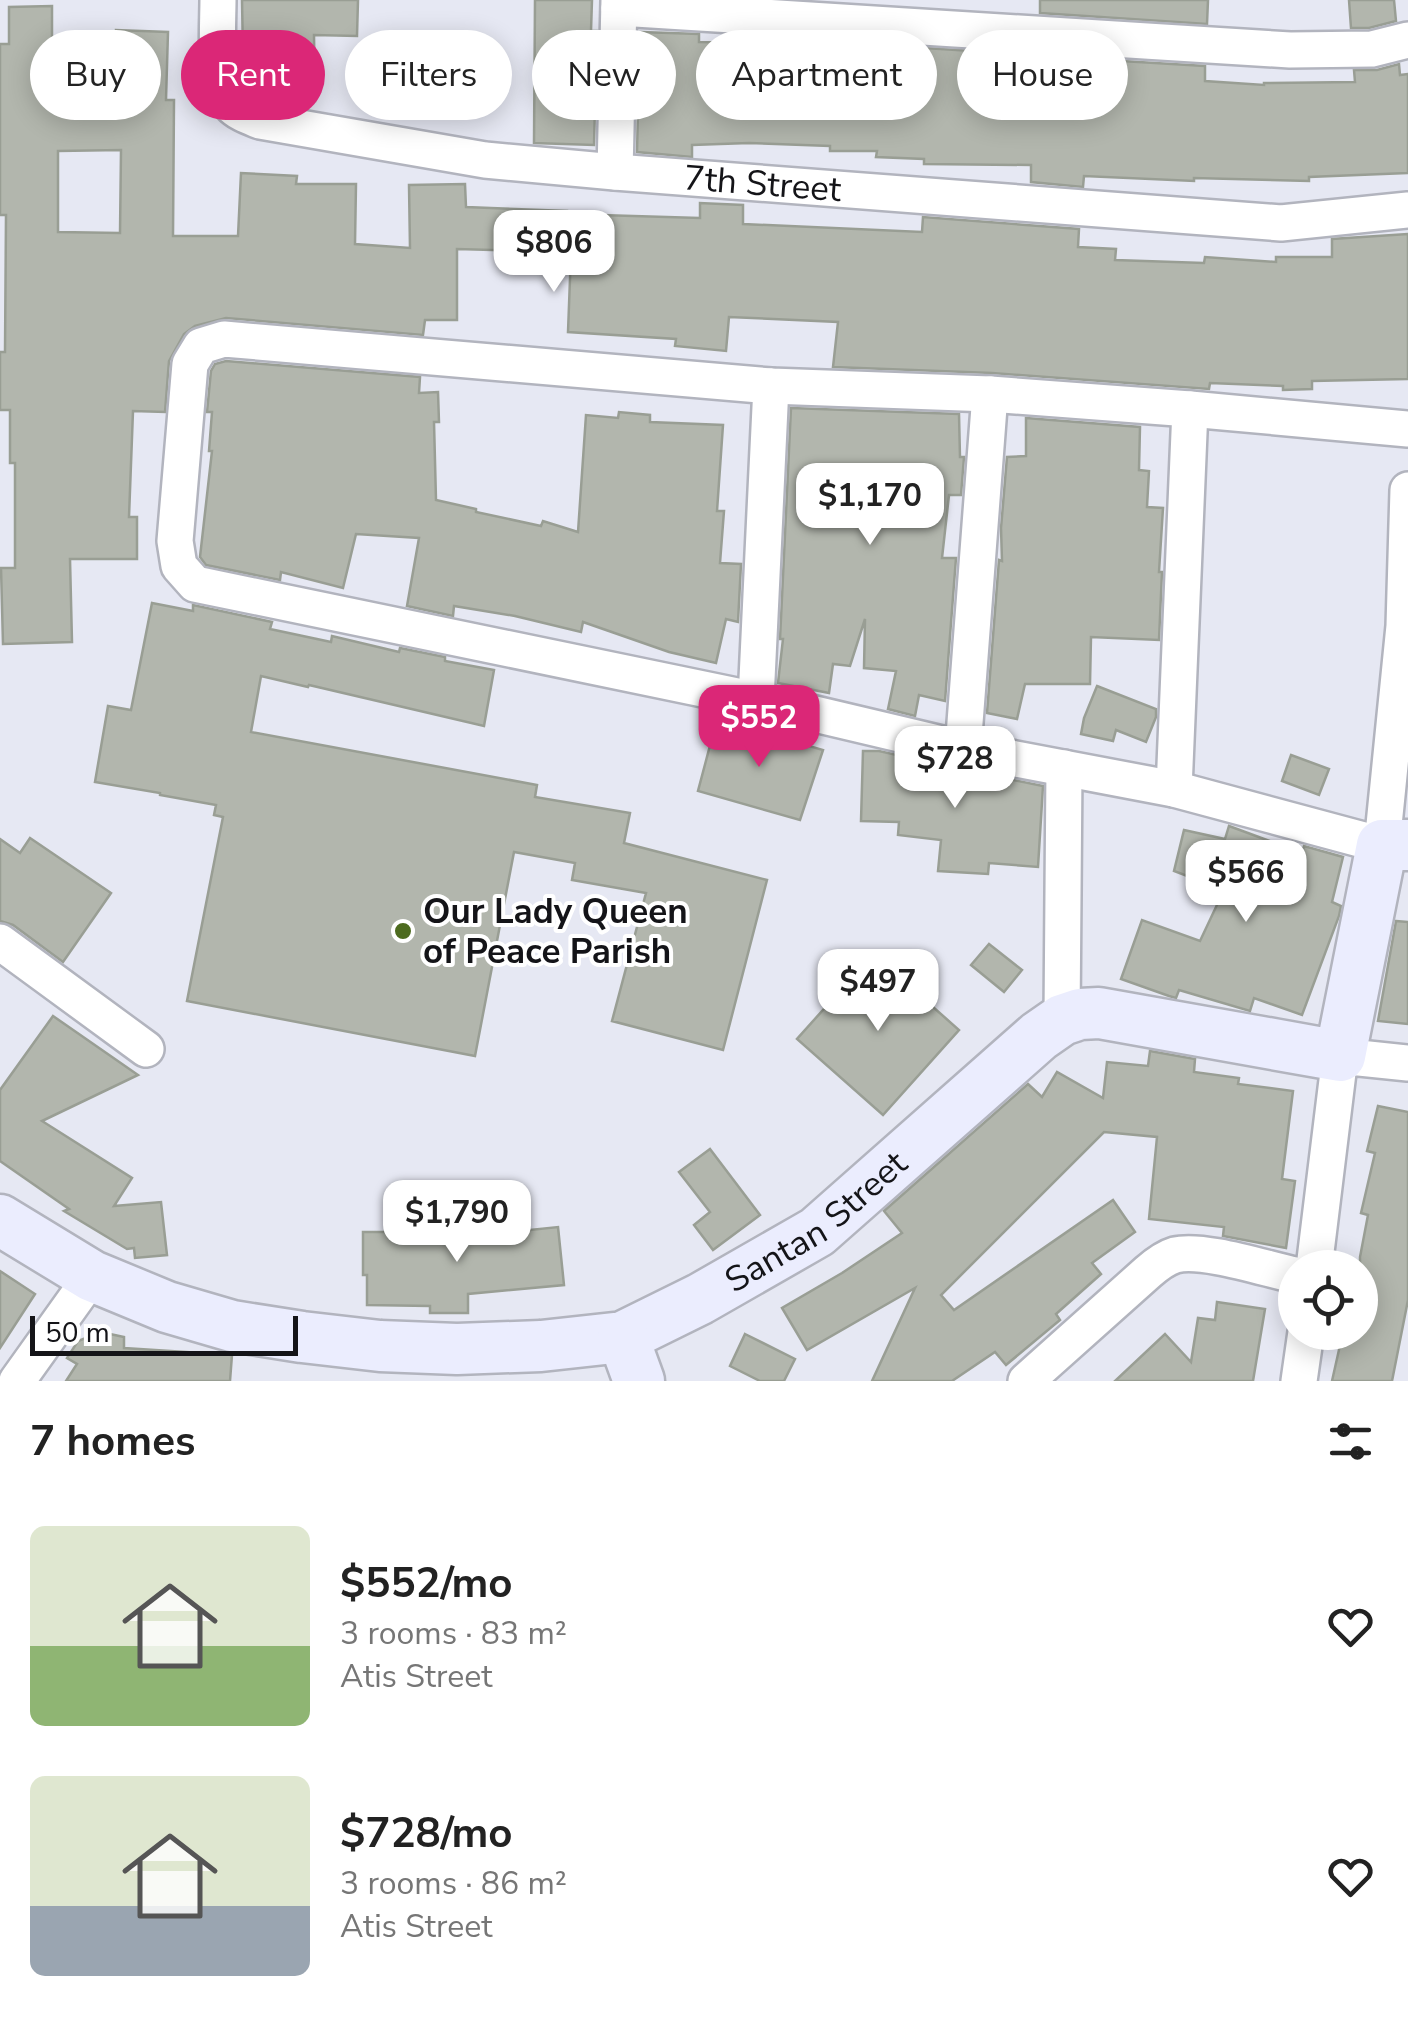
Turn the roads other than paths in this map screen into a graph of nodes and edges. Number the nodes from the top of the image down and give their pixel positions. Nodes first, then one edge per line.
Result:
1 (218, 0) edge
2 (619, 4) edge
3 (1408, 40) edge
4 (614, 172) junction
5 (1408, 210) edge
6 (771, 386) junction
7 (990, 394) junction
8 (1190, 409) junction
9 (1408, 429) edge
10 (1408, 490) edge
11 (756, 700) junction
12 (963, 749) junction
13 (1064, 768) junction
14 (1174, 789) junction
15 (1395, 845) edge
16 (0, 942) edge
17 (1062, 1020) junction
18 (146, 1048) dead end
19 (1340, 1056) junction
20 (1408, 1063) edge
21 (0, 1220) edge
22 (1316, 1250) edge
23 (1278, 1271) edge
24 (92, 1276) junction
25 (1303, 1350) edge
26 (631, 1359) edge
27 (17, 1381) edge
28 (1026, 1381) edge
29 (1299, 1381) edge

1 - 4 street, 7th Street
2 - 3 street
2 - 4 street
4 - 5 street, 7th Street
6 - 7 street
6 - 11 street
6 - 11 street
7 - 8 street
7 - 12 street
8 - 9 street
8 - 14 street
10 - 15 street
11 - 12 street
12 - 13 street
13 - 14 street
13 - 17 street
14 - 15 street
15 - 19 street
16 - 18 street
17 - 19 street
17 - 26 street, Santan Street
19 - 20 street
19 - 22 street
21 - 24 street, Santan Street
23 - 28 street
24 - 26 street, Santan Street
24 - 27 street
25 - 29 street

